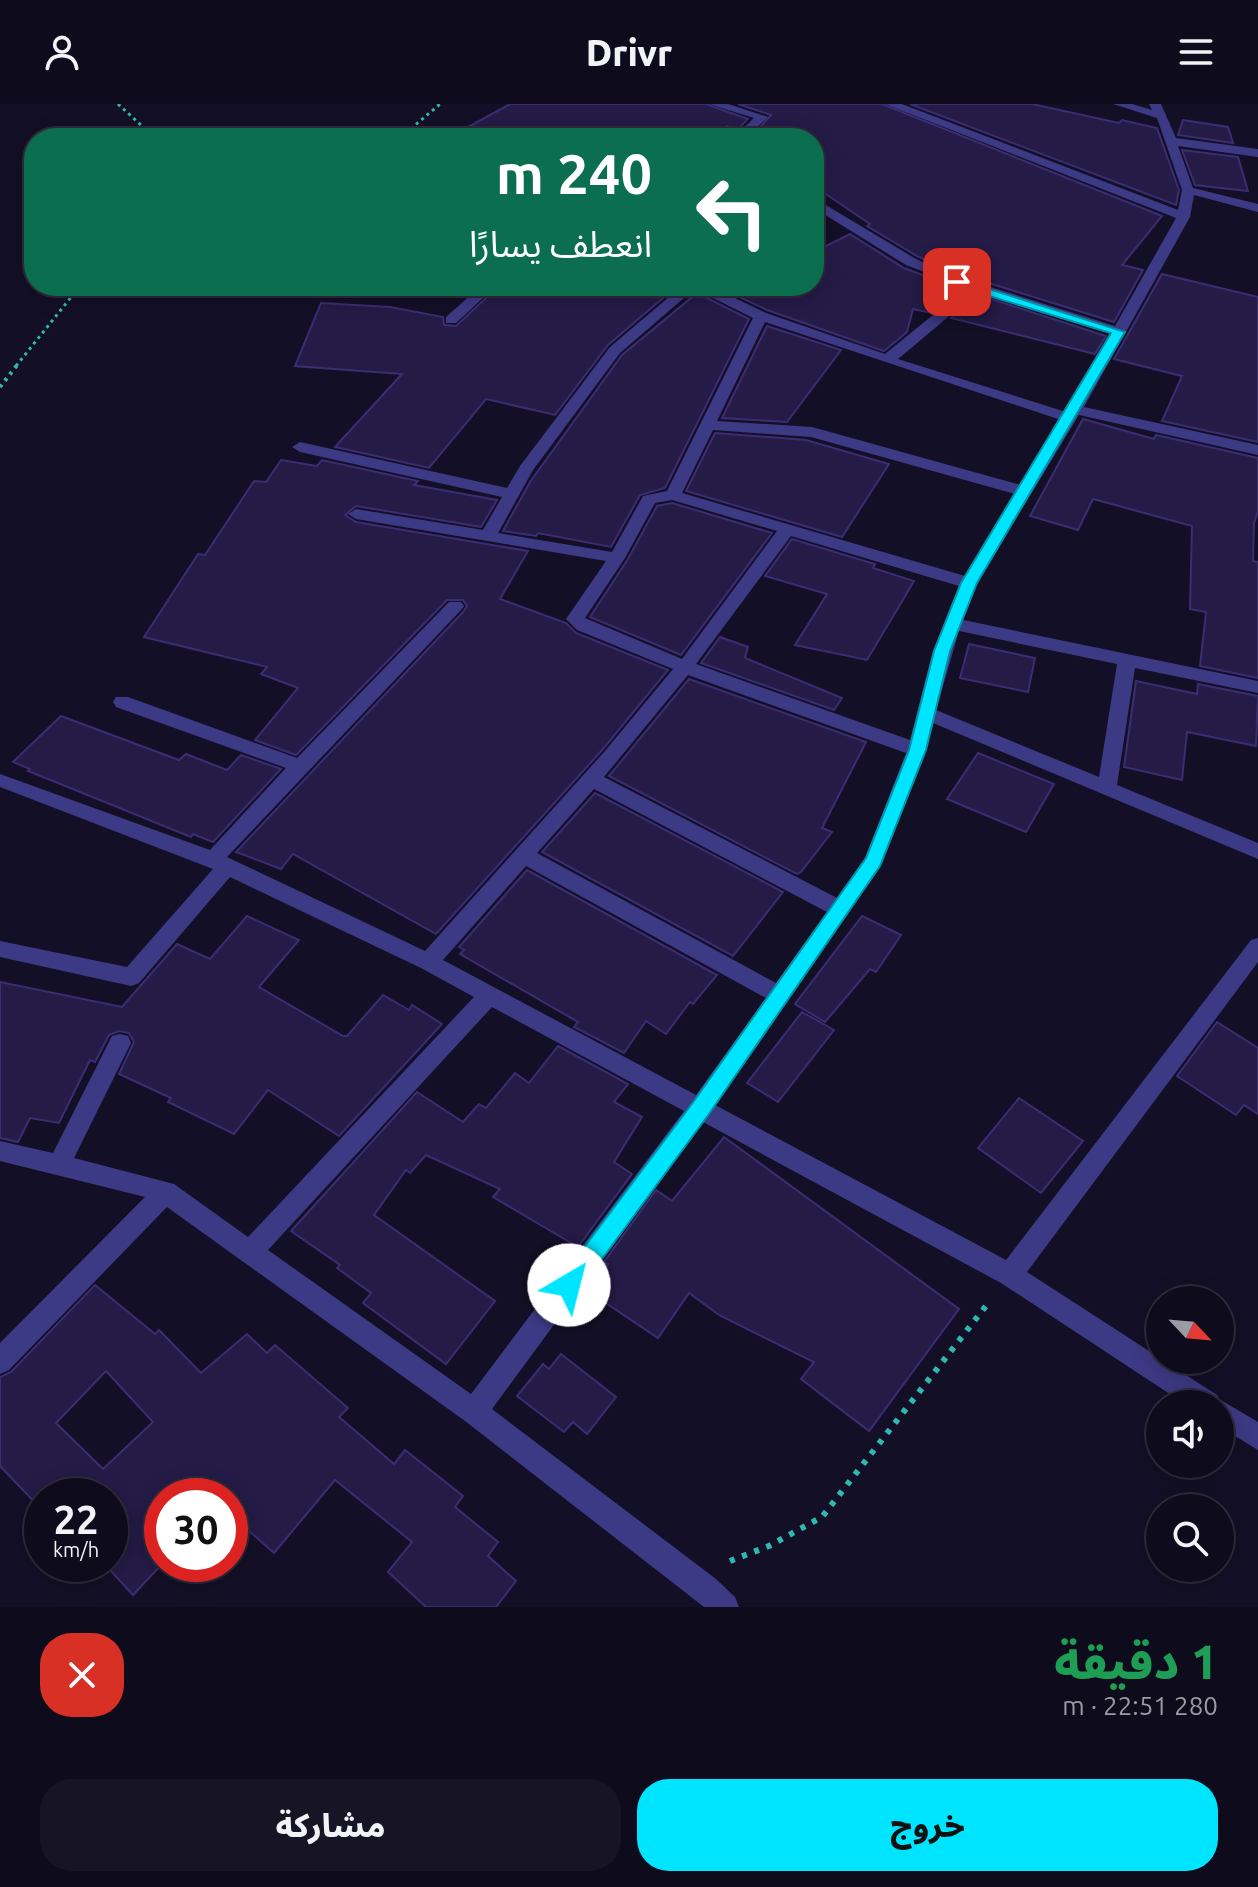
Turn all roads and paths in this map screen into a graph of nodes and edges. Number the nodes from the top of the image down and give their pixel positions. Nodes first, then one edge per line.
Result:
1 (118, 104) edge
2 (440, 104) edge
3 (715, 104) edge
4 (775, 104) edge
5 (891, 104) edge
6 (1119, 104) edge
7 (1158, 110) edge
8 (762, 117) junction
9 (144, 128) edge
10 (412, 128) edge
11 (750, 128) edge
12 (1171, 141) junction
13 (1258, 153) edge
14 (1188, 190) junction
15 (824, 208) edge
16 (1258, 208) edge
17 (1184, 217) junction
18 (974, 289) junction
19 (72, 296) edge
20 (478, 296) edge
21 (676, 296) edge
22 (720, 296) edge
23 (761, 316) junction
24 (451, 320) dead end
25 (1119, 332) junction
26 (887, 360) junction
27 (0, 387) edge
28 (1072, 414) junction
29 (710, 425) junction
30 (300, 447) dead end
31 (1258, 450) edge
32 (1023, 491) junction
33 (512, 494) junction
34 (673, 495) junction
35 (356, 514) dead end
36 (789, 527) junction
37 (489, 535) junction
38 (617, 558) junction
39 (969, 583) junction
40 (455, 606) dead end
41 (953, 624) junction
42 (1127, 660) junction
43 (685, 667) junction
44 (1258, 687) edge
45 (122, 702) dead end
46 (928, 714) junction
47 (917, 750) junction
48 (300, 766) junction
49 (591, 779) junction
50 (2, 780) dead end
51 (1107, 788) junction
52 (1258, 851) edge
53 (523, 855) junction
54 (220, 863) junction
55 (840, 909) junction
56 (1258, 946) edge
57 (0, 949) edge
58 (428, 962) junction
59 (490, 995) junction
60 (780, 995) junction
61 (120, 1043) dead end
62 (701, 1107) junction
63 (0, 1151) edge
64 (59, 1165) junction
65 (166, 1192) junction
66 (250, 1252) junction
67 (1010, 1275) junction
68 (0, 1361) edge
69 (1187, 1390) edge
70 (474, 1412) junction
71 (1234, 1421) edge
72 (1258, 1437) edge
73 (716, 1598) edge

1 - 9 path
2 - 10 path
3 - 8 street
4 - 8 street
5 - 17 street
6 - 7 street
7 - 12 street
8 - 11 street
12 - 13 street
12 - 14 street
14 - 16 street
14 - 17 street
15 - 18 street
17 - 25 street
18 - 25 street
18 - 26 street
19 - 27 path
20 - 24 street
21 - 33 street
22 - 23 street
23 - 26 street
23 - 29 street
25 - 28 street
26 - 28 street
28 - 31 street
28 - 32 street
29 - 32 street
29 - 34 street
30 - 33 street
32 - 39 street
33 - 37 street
34 - 36 street
34 - 38 street
35 - 37 street
36 - 39 street
36 - 43 street
37 - 38 street
38 - 43 street
39 - 41 street
40 - 48 street
41 - 42 street
41 - 46 street
42 - 44 street
42 - 51 street
43 - 47 street
43 - 49 street
45 - 48 street
46 - 47 street
46 - 51 street
47 - 55 street
48 - 54 street
49 - 53 street
49 - 55 street
50 - 54 street
51 - 52 street
53 - 58 street
53 - 60 street
54 - 57 street
54 - 58 street
55 - 60 street
56 - 67 street
58 - 59 street
59 - 62 street
59 - 66 street
60 - 62 street
61 - 64 street
62 - 67 street
62 - 70 street
63 - 64 street
64 - 65 street
65 - 66 street
65 - 68 street
66 - 70 street
67 - 69 street
67 - 73 path
70 - 73 street
71 - 72 street

